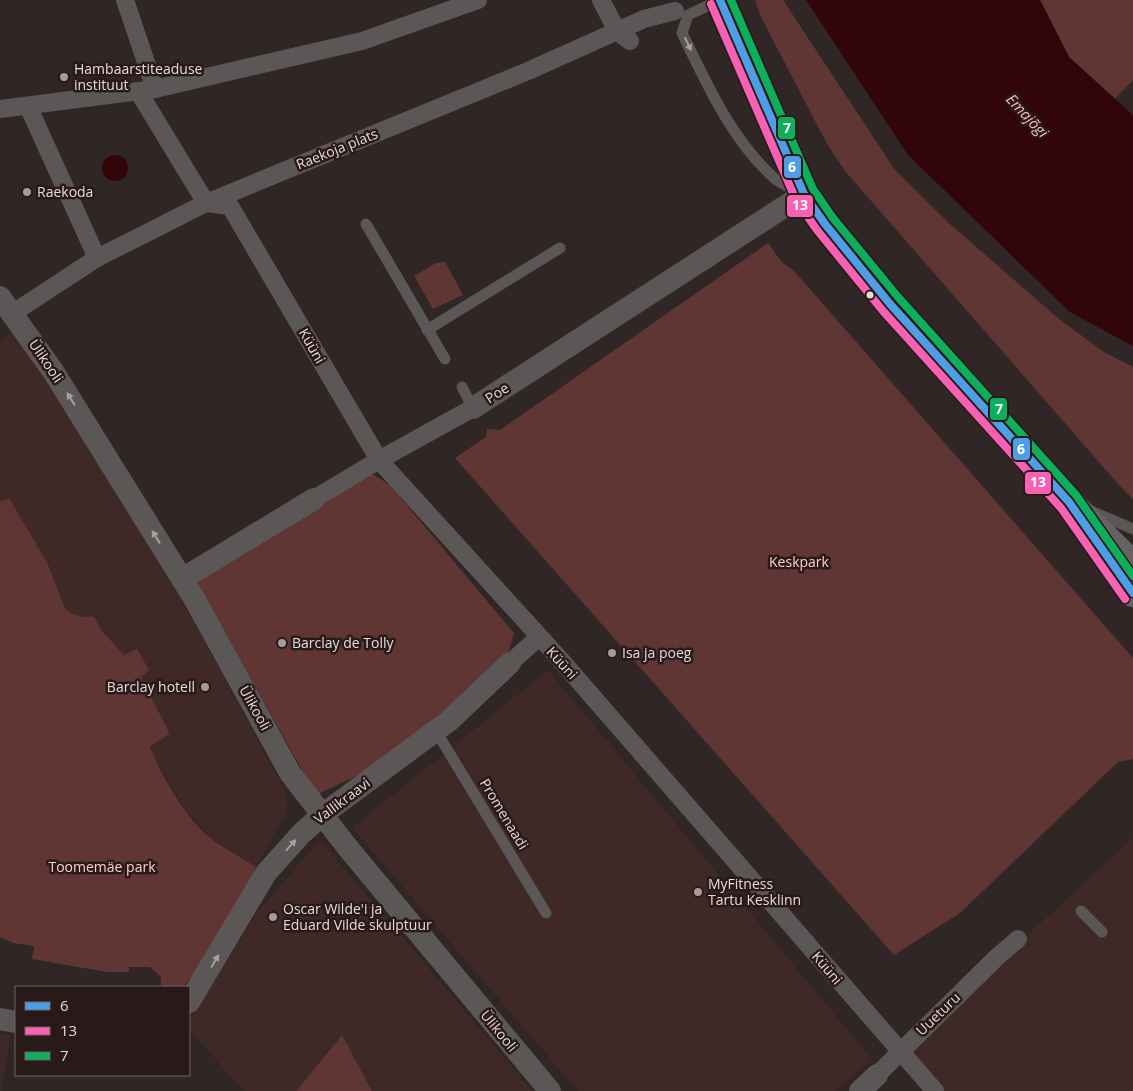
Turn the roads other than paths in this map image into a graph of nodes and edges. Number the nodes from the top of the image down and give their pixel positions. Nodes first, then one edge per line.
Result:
1 (125, 0) edge
2 (478, 0) edge
3 (601, 0) edge
4 (720, 0) edge
5 (675, 11) dead end
6 (623, 36) junction
7 (146, 90) junction
8 (28, 106) junction
9 (0, 109) edge
10 (804, 194) junction
11 (206, 203) junction
12 (366, 224) dead end
13 (560, 248) dead end
14 (97, 258) junction
15 (6, 305) edge
16 (428, 330) junction
17 (445, 359) dead end
18 (462, 387) dead end
19 (473, 408) junction
20 (379, 460) junction
21 (314, 499) joint
22 (1069, 502) junction
23 (1133, 529) edge
24 (1133, 564) edge
25 (182, 579) junction
26 (1133, 593) edge
27 (539, 637) junction
28 (510, 663) joint
29 (436, 731) junction
30 (322, 814) junction
31 (1081, 911) dead end
32 (546, 913) dead end
33 (1102, 932) dead end
34 (1018, 939) dead end
35 (190, 1000) edge
36 (0, 1019) edge
37 (15, 1022) edge
38 (900, 1051) junction
39 (877, 1075) joint
40 (550, 1091) edge
41 (860, 1091) edge
42 (935, 1091) edge

1 - 7 street
2 - 7 street
3 - 6 street
4 - 10 main road
4 -> 10 lane
5 - 6 street, Raekoja plats
6 - 11 street, Raekoja plats
7 - 8 street
7 - 11 street
8 - 9 street
8 - 14 street
10 - 19 street, Poe
10 - 22 main road
11 - 14 street, Raekoja plats
11 - 20 street, Küüni
12 - 16 lane
13 - 16 lane
14 - 15 street, Raekoja plats
25 -> 15 street, Ülikooli
16 - 17 lane
18 - 19 lane
19 - 20 street, Poe
20 - 21 street, Poe
20 - 27 street, Küüni
21 - 25 street, Poe
22 - 23 lane
22 - 24 main road
22 - 26 main road
25 - 30 street, Ülikooli
27 - 28 street, Vallikraavi
27 - 38 street, Küüni
28 - 29 street, Vallikraavi
29 - 30 street, Vallikraavi
29 - 32 lane, Promenaadi
35 -> 30 street, Vallikraavi
30 - 40 street, Ülikooli
31 - 33 lane
34 - 38 street, Uueturu
36 - 37 street
38 - 39 street, Uueturu
38 - 42 street, Küüni
39 - 41 street, Uueturu

